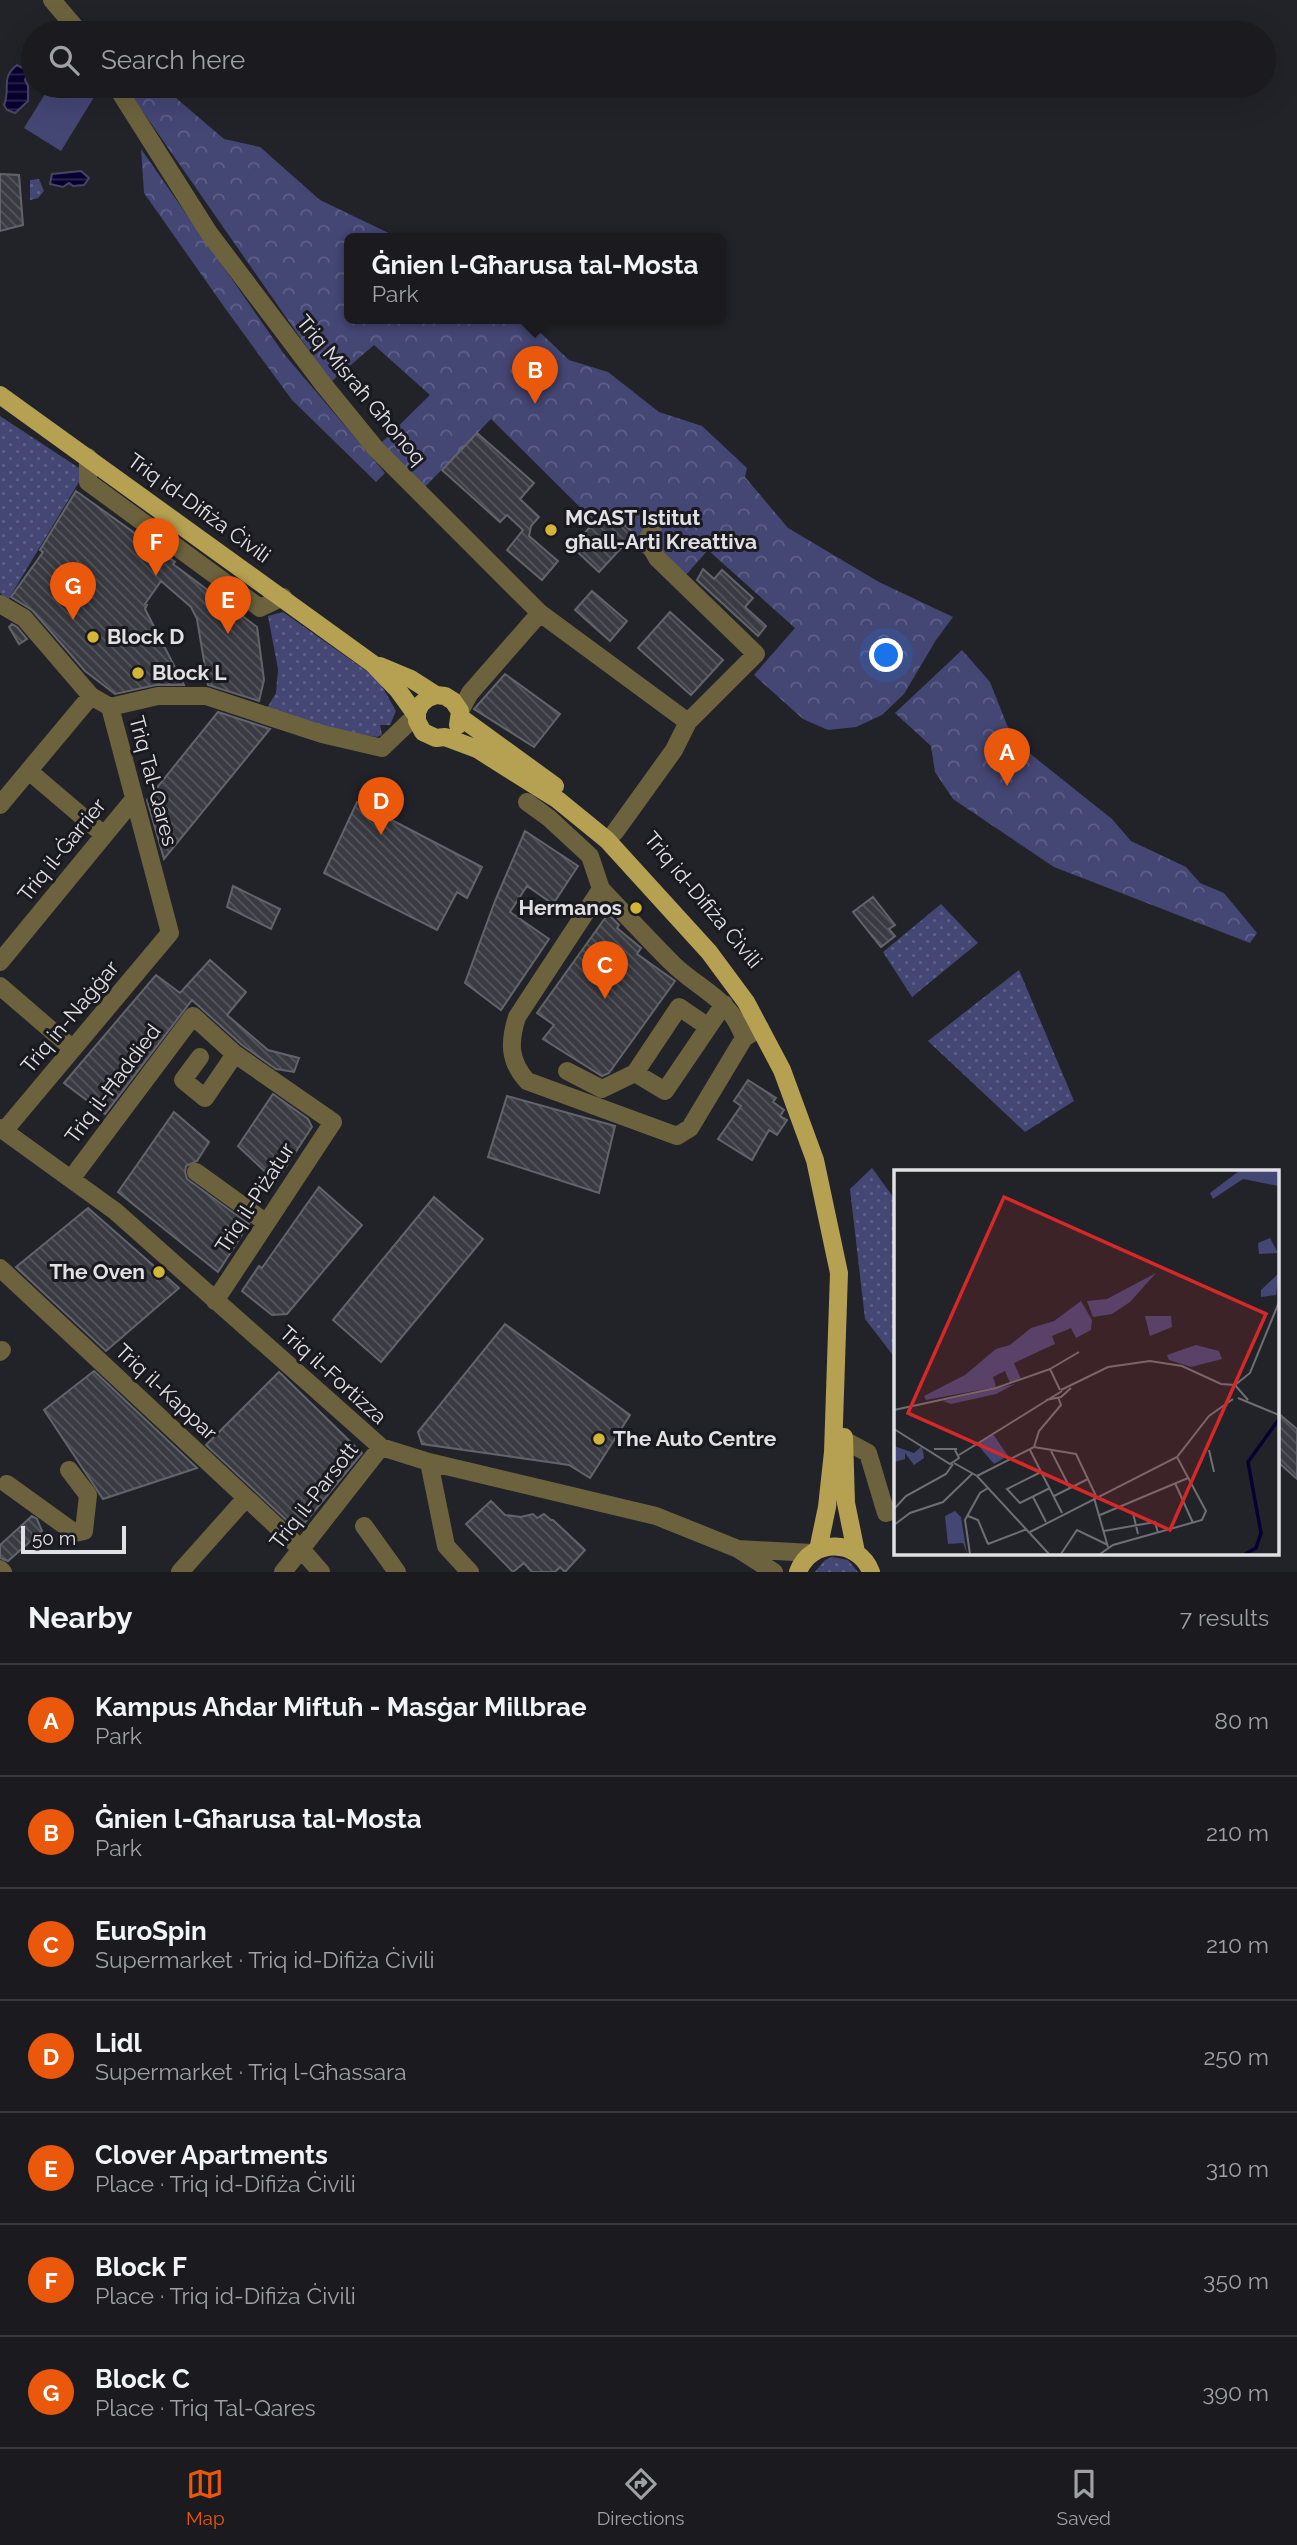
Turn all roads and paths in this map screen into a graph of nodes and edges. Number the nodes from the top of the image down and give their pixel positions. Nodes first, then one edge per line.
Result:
1 (52, 0) edge
2 (70, 21) edge
3 (124, 98) edge
4 (0, 395) edge
5 (652, 531) dead end
6 (0, 604) edge
7 (540, 613) junction
8 (373, 664) junction
9 (470, 693) junction
10 (91, 696) junction
11 (441, 696) junction
12 (110, 707) junction
13 (460, 714) junction
14 (419, 722) junction
15 (688, 722) junction
16 (445, 737) junction
17 (30, 772) junction
18 (134, 799) junction
19 (558, 800) junction
20 (1, 802) edge
21 (527, 802) dead end
22 (549, 818) junction
23 (104, 835) junction
24 (611, 836) junction
25 (590, 856) junction
26 (601, 890) junction
27 (170, 933) joint
28 (0, 962) edge
29 (0, 986) edge
30 (724, 1004) junction
31 (707, 1026) junction
32 (760, 1028) junction
33 (744, 1038) junction
34 (73, 1049) junction
35 (235, 1054) junction
36 (200, 1058) dead end
37 (567, 1071) dead end
38 (635, 1073) junction
39 (2, 1129) edge
40 (196, 1172) dead end
41 (71, 1179) junction
42 (265, 1222) junction
43 (0, 1268) edge
44 (215, 1301) junction
45 (844, 1440) junction
46 (381, 1447) junction
47 (429, 1462) junction
48 (69, 1470) dead end
49 (2, 1482) edge
50 (246, 1498) junction
51 (894, 1511) edge
52 (364, 1526) dead end
53 (301, 1549) junction
54 (738, 1549) junction
55 (815, 1551) junction
56 (856, 1552) junction
57 (180, 1572) edge
58 (283, 1572) edge
59 (321, 1572) edge
60 (397, 1572) edge
61 (470, 1572) edge
62 (774, 1572) edge
63 (799, 1572) edge
64 (871, 1572) edge

1 - 2 street
3 - 7 street, Triq Misraħ Għonoq
4 - 8 main road, Triq id-Difiża Ċivili
5 - 15 street
6 - 10 street, Triq Tal-Qares
7 - 9 street
7 - 15 street, Triq Misraħ Għonoq
8 - 11 main road, Triq id-Difiża Ċivili
8 - 14 main road, Triq id-Difiża Ċivili
9 - 11 street
9 - 13 street
10 - 12 street, Triq Tal-Qares
10 - 17 street
11 - 13 main road, Triq id-Difiża Ċivili
11 - 14 main road
12 - 14 street
12 - 18 street, Triq Tal-Qares
13 - 16 main road
13 - 24 main road, Triq id-Difiża Ċivili
14 - 16 main road, Triq id-Difiża Ċivili
15 - 24 street
16 - 19 main road, Triq id-Difiża Ċivili
17 - 20 street
17 - 23 street
18 - 23 street, Triq il-Ġarrier
18 - 27 street, Triq Tal-Qares
19 - 22 street
19 - 24 main road, Triq id-Difiża Ċivili
21 - 22 street
22 - 25 street
23 - 28 street, Triq il-Ġarrier
24 - 25 street
24 - 32 main road, Triq id-Difiża Ċivili
24 - 45 main road, Triq id-Difiża Ċivili
25 - 26 street
26 - 30 street
26 - 33 street
27 - 34 street, Triq in-Naġġar
29 - 34 street
30 - 31 street
30 - 33 street
31 - 38 street
31 - 38 street
32 - 33 street
32 - 55 main road, Triq id-Difiża Ċivili
34 - 39 street, Triq in-Naġġar
35 - 36 street
35 - 41 street, Triq il-Ħaddied
35 - 42 street, Triq il-Piżatur
37 - 38 street
39 - 41 street, Triq il-Fortizza
40 - 42 street
41 - 44 street, Triq il-Fortizza
42 - 44 street, Triq il-Piżatur
43 - 50 street, Triq il-Kappar
44 - 46 street, Triq il-Fortizza
45 - 51 street
45 - 56 main road, Triq id-Difiża Ċivili
46 - 47 street, Triq il-Fortizza
46 - 53 street, Triq il-Parsott
47 - 54 street, Triq il-Fortizza
47 - 61 street
48 - 49 street
50 - 53 street, Triq il-Kappar
50 - 57 street
52 - 60 street
53 - 58 street, Triq il-Parsott
53 - 59 street, Triq il-Kappar
54 - 55 street, Triq il-Fortizza
54 - 62 street, Triq il-Fortizza
55 - 56 main road
55 - 63 main road, Triq id-Difiża Ċivili
56 - 64 main road, Triq id-Difiża Ċivili

